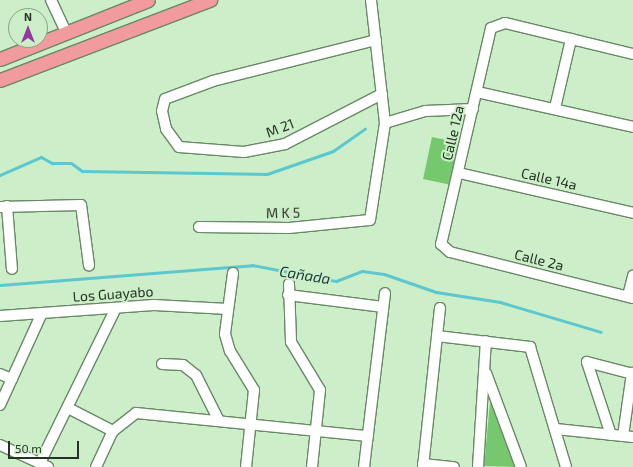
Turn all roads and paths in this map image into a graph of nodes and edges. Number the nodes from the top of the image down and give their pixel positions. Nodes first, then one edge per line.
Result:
1 (51, 0) edge
2 (148, 0) edge
3 (210, 0) edge
4 (371, 0) edge
5 (66, 32) junction
6 (571, 39) junction
7 (376, 40) junction
8 (633, 54) edge
9 (0, 59) edge
10 (0, 80) edge
11 (477, 92) junction
12 (382, 94) junction
13 (473, 108) junction
14 (555, 108) junction
15 (385, 123) junction
16 (633, 127) edge
17 (459, 173) junction
18 (3, 207) edge
19 (633, 212) edge
20 (199, 227) dead end
21 (441, 244) joint
22 (89, 265) dead end
23 (12, 269) dead end
24 (233, 273) dead end
25 (633, 276) edge
26 (289, 284) dead end
27 (385, 293) dead end
28 (288, 295) junction
29 (631, 297) edge
30 (384, 307) junction
31 (116, 308) junction
32 (440, 308) dead end
33 (228, 309) junction
34 (42, 313) junction
35 (0, 316) edge
36 (437, 336) junction
37 (486, 341) junction
38 (162, 364) dead end
39 (484, 369) junction
40 (0, 374) edge
41 (633, 374) edge
42 (12, 379) junction
43 (0, 405) edge
44 (68, 408) junction
45 (218, 419) junction
46 (253, 423) junction
47 (556, 429) junction
48 (113, 431) junction
49 (315, 431) junction
50 (611, 435) junction
51 (368, 436) junction
52 (628, 436) edge
53 (0, 445) edge
54 (44, 465) edge
55 (423, 465) edge
56 (96, 467) edge
57 (246, 467) edge
58 (312, 467) edge
59 (364, 467) edge
60 (454, 467) edge
61 (478, 467) edge
62 (521, 467) edge
63 (566, 467) edge

1 - 5 street
2 - 5 main road
3 - 10 main road
4 - 7 street
5 - 9 main road
6 - 8 street
6 - 11 street, Calle 12a
6 - 14 street
7 - 12 street
7 - 12 street, M 21
11 - 13 street, Calle 12a
11 - 14 street
12 - 15 street
13 - 15 street
13 - 17 street, Calle 12a
14 - 16 street
15 - 20 street, M K 5
17 - 19 street, Calle 14a
17 - 21 street, Calle 12a
18 - 22 street
18 - 23 street
21 - 29 street, Calle 2a
24 - 33 street
25 - 29 street
26 - 28 street
27 - 30 street
28 - 30 street
28 - 49 street
30 - 51 street
31 - 33 street, Los Guayabo
31 - 34 street, Los Guayabo
31 - 44 street
32 - 36 street
33 - 46 street
34 - 35 street, Los Guayabo
34 - 42 street
36 - 37 street
36 - 55 street
37 - 39 street
37 - 47 street
38 - 45 street
39 - 61 street
39 - 62 street
40 - 42 street
41 - 50 street
41 - 52 street
42 - 43 street
44 - 48 street
44 - 54 street
45 - 46 street
45 - 48 street
46 - 49 street
46 - 57 street
47 - 50 street
47 - 63 street
48 - 56 street
49 - 51 street
49 - 58 street
50 - 52 street
51 - 59 street
53 - 54 street
55 - 60 street

